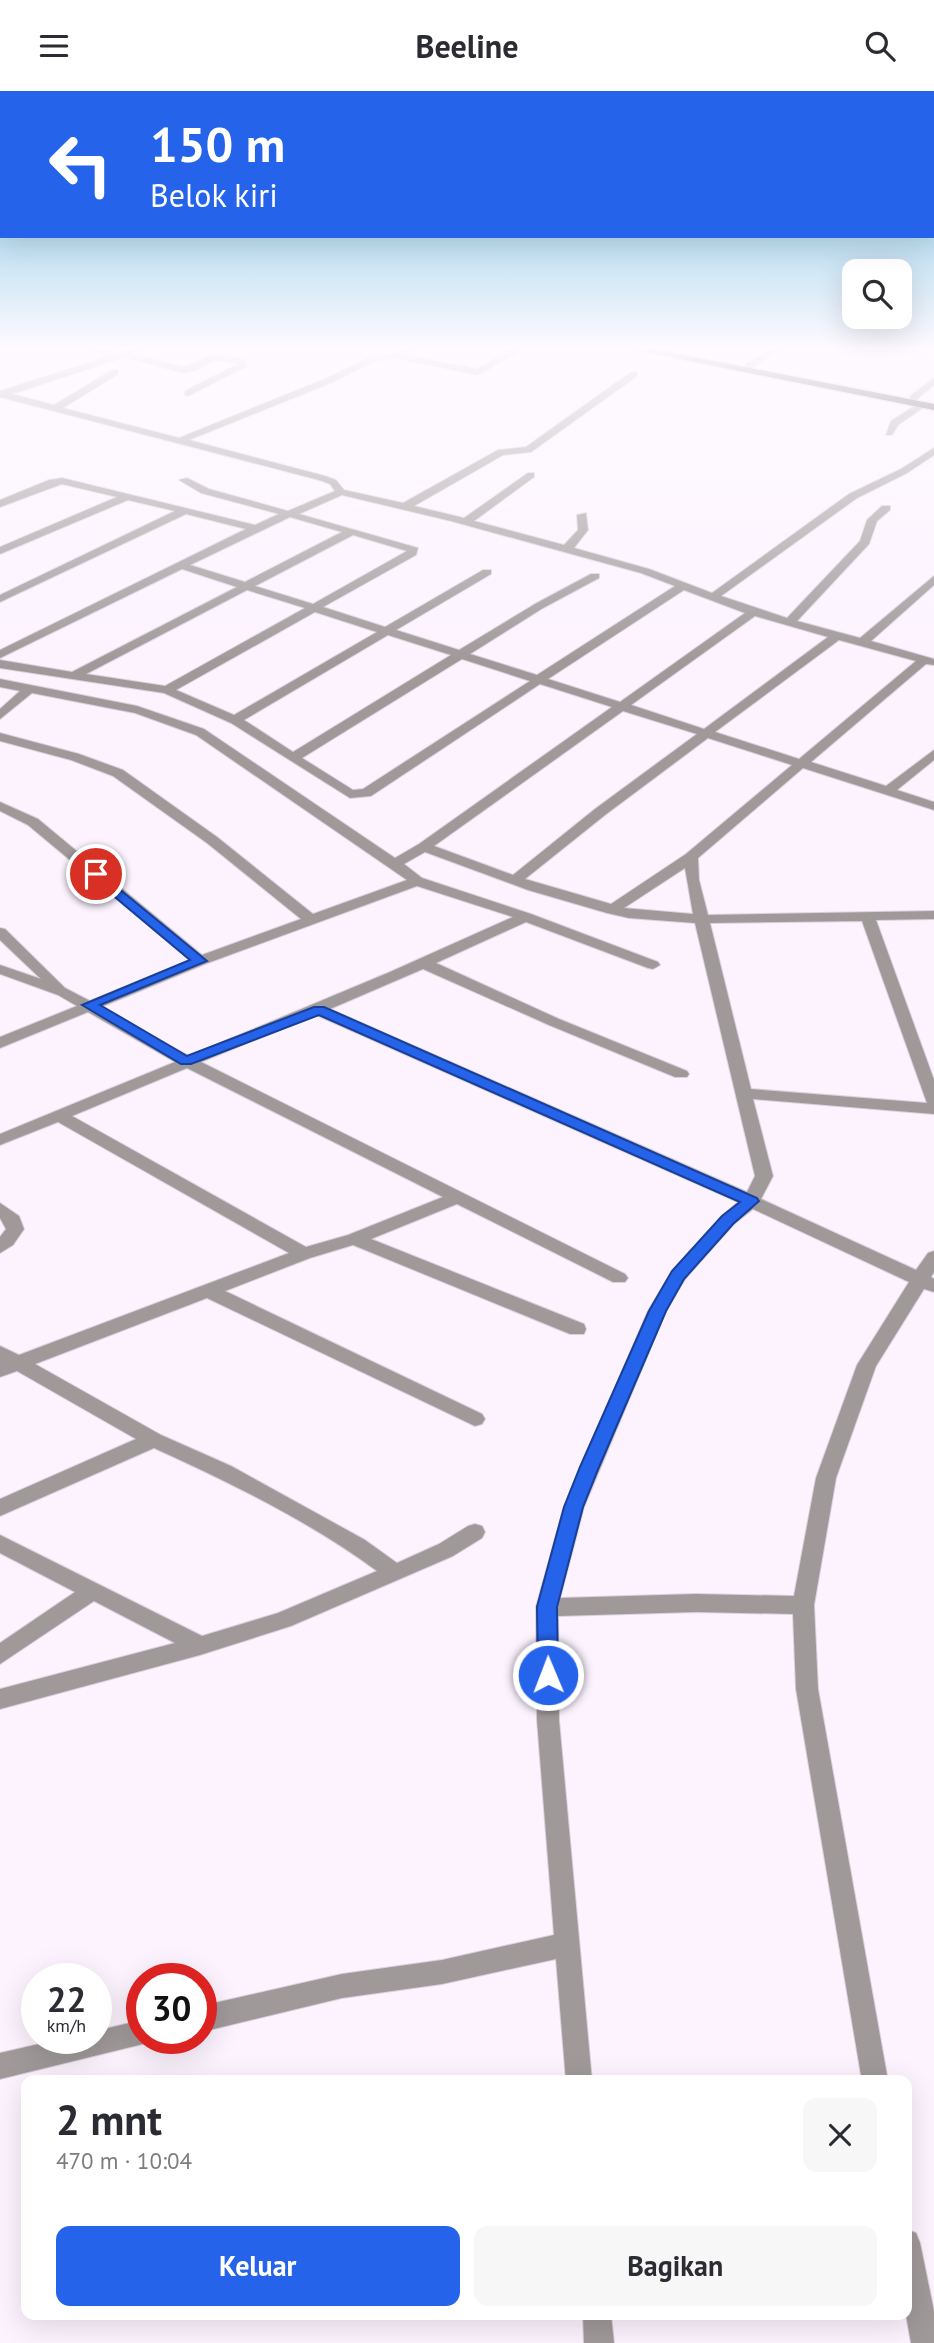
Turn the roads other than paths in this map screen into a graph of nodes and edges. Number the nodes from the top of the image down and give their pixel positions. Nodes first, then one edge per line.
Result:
1 (221, 450) edge
2 (527, 450) edge
3 (934, 451) edge
4 (531, 475) dead end
5 (184, 480) dead end
6 (341, 492) junction
7 (129, 496) junction
8 (0, 504) edge
9 (406, 506) junction
10 (886, 508) dead end
11 (186, 510) junction
12 (289, 514) junction
13 (582, 515) dead end
14 (465, 522) junction
15 (256, 528) junction
16 (352, 531) junction
17 (565, 550) junction
18 (0, 551) edge
19 (180, 565) junction
20 (487, 572) dead end
21 (595, 576) dead end
22 (934, 579) edge
23 (247, 586) junction
24 (682, 586) junction
25 (713, 597) junction
26 (0, 599) edge
27 (315, 608) junction
28 (753, 612) junction
29 (790, 622) junction
30 (386, 631) junction
31 (838, 635) junction
32 (863, 642) junction
33 (0, 655) edge
34 (460, 655) junction
35 (929, 661) edge
36 (0, 664) edge
37 (73, 676) junction
38 (541, 680) junction
39 (0, 683) edge
40 (29, 689) junction
41 (167, 690) junction
42 (621, 707) junction
43 (0, 715) edge
44 (235, 720) junction
45 (706, 734) junction
46 (0, 737) edge
47 (934, 754) edge
48 (294, 757) junction
49 (798, 764) junction
50 (889, 790) junction
51 (0, 806) edge
52 (934, 806) edge
53 (421, 849) junction
54 (691, 857) junction
55 (399, 862) junction
56 (517, 879) junction
57 (416, 881) junction
58 (612, 910) junction
59 (867, 915) junction
60 (934, 915) edge
61 (526, 917) junction
62 (702, 919) junction
63 (313, 921) junction
64 (0, 932) edge
65 (200, 961) junction
66 (425, 964) junction
67 (653, 965) dead end
68 (0, 969) edge
69 (63, 992) junction
70 (89, 1005) junction
71 (319, 1010) junction
72 (0, 1043) edge
73 (186, 1061) junction
74 (681, 1074) dead end
75 (742, 1093) junction
76 (934, 1102) edge
77 (934, 1109) edge
78 (58, 1115) junction
79 (0, 1140) edge
80 (456, 1198) junction
81 (749, 1200) junction
82 (0, 1209) edge
83 (354, 1238) junction
84 (0, 1247) edge
85 (304, 1255) junction
86 (934, 1257) edge
87 (620, 1277) dead end
88 (926, 1282) edge
89 (208, 1291) junction
90 (576, 1329) dead end
91 (0, 1353) edge
92 (9, 1367) edge
93 (475, 1419) dead end
94 (154, 1440) junction
95 (0, 1508) edge
96 (475, 1532) dead end
97 (0, 1543) edge
98 (395, 1573) junction
99 (92, 1591) junction
100 (803, 1605) junction
101 (547, 1607) junction
102 (200, 1646) junction
103 (0, 1655) edge
104 (0, 1699) edge
105 (568, 1944) junction
106 (217, 2015) edge
107 (126, 2037) edge
108 (0, 2066) edge
109 (579, 2075) edge
110 (874, 2075) edge
111 (912, 2273) edge
112 (597, 2320) edge
113 (599, 2343) edge
114 (926, 2343) edge

1 - 6 street
2 - 9 street
3 - 25 street
4 - 14 street
5 - 12 street
6 - 9 street
6 - 12 street
7 - 8 street
7 - 11 street
7 - 18 street
9 - 14 street
10 - 29 street
11 - 15 street
11 - 26 street
12 - 15 street
12 - 16 street
13 - 17 street
14 - 17 street
15 - 19 street
16 - 23 street
16 - 27 street
17 - 24 street
19 - 23 street
19 - 33 street
20 - 30 street
21 - 34 street
22 - 32 street
23 - 27 street
23 - 37 street
24 - 25 street
24 - 38 street
25 - 28 street
27 - 30 street
27 - 41 street
28 - 29 street
28 - 42 street
29 - 31 street
30 - 34 street
30 - 44 street
31 - 32 street
31 - 45 street
32 - 35 street
34 - 38 street
34 - 48 street
35 - 49 street
36 - 37 street
37 - 41 street
38 - 42 street
38 - 48 street
39 - 40 street
40 - 43 street
40 - 55 street
41 - 44 street
42 - 45 street
42 - 53 street
44 - 48 street
45 - 49 street
45 - 56 street
46 - 63 street
47 - 50 street
49 - 50 street
49 - 54 street
50 - 52 street
51 - 65 street
53 - 55 street
53 - 56 street
54 - 58 street
54 - 62 street
55 - 57 street
56 - 58 street
57 - 61 street
57 - 63 street
58 - 62 street
59 - 60 street
59 - 62 street
59 - 76 street
61 - 66 street
61 - 67 street
62 - 75 street
63 - 65 street
64 - 69 street
65 - 70 street
66 - 71 street
66 - 74 street
68 - 69 street
69 - 70 street
70 - 72 street
70 - 73 street
71 - 73 street
71 - 81 street
73 - 78 street
73 - 80 street
75 - 77 street
75 - 81 street
78 - 79 street
78 - 85 street
80 - 83 street
80 - 87 street
81 - 88 street
81 - 101 street
82 - 84 street
83 - 85 street
83 - 90 street
85 - 89 street
86 - 88 street
88 - 100 street
89 - 92 street
89 - 93 street
91 - 92 street
92 - 94 street
94 - 95 street
94 - 98 street
96 - 98 street
97 - 99 street
98 - 102 street
99 - 102 street
99 - 103 street
100 - 101 street
100 - 110 street
101 - 105 street
102 - 104 street
105 - 106 street
105 - 109 street
107 - 108 street
111 - 114 street
112 - 113 street

